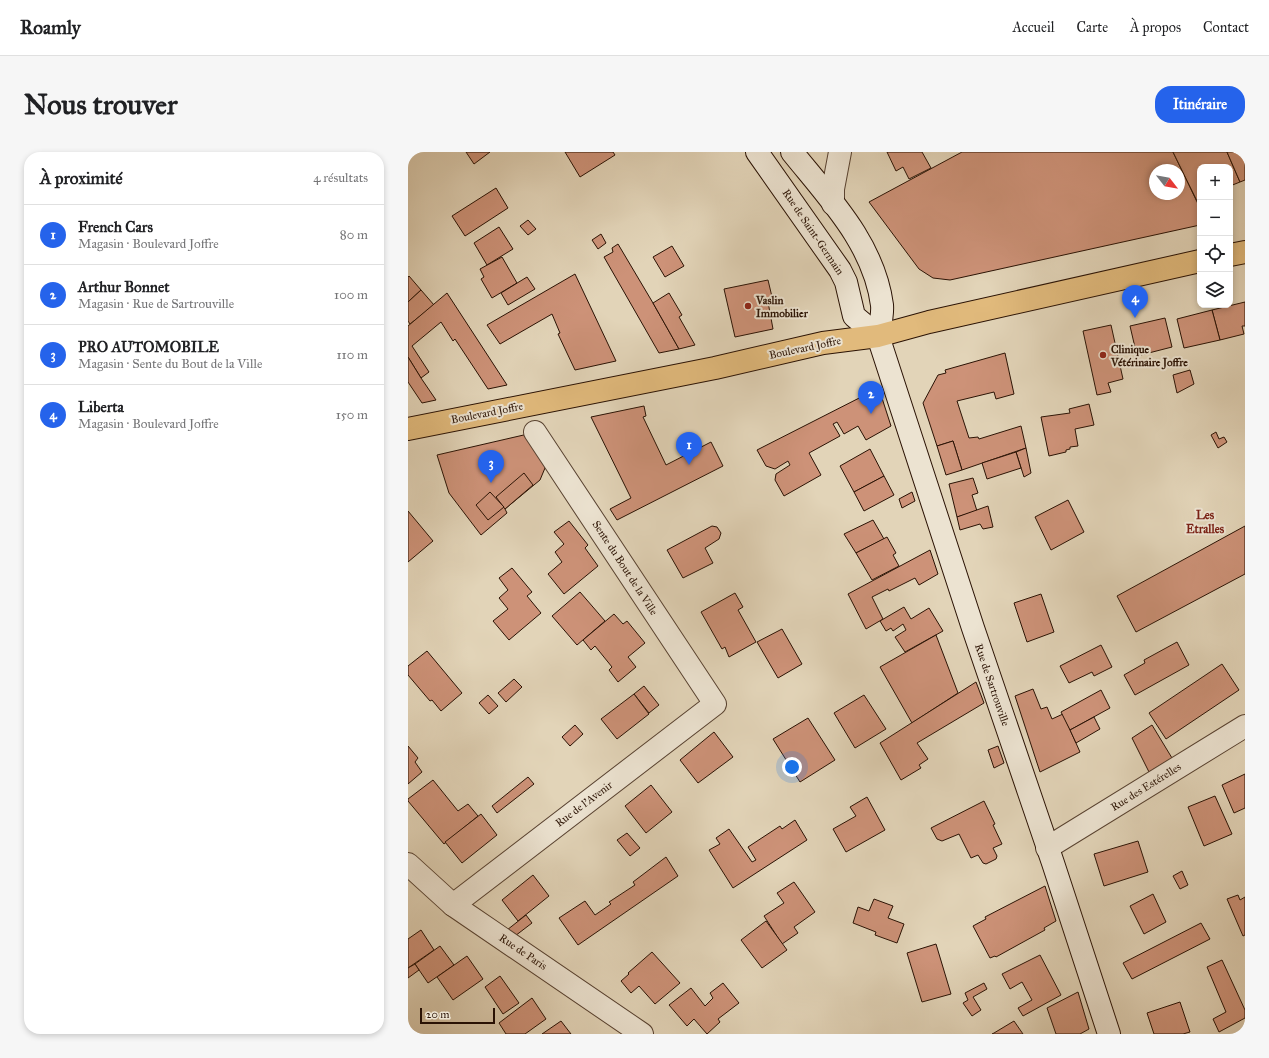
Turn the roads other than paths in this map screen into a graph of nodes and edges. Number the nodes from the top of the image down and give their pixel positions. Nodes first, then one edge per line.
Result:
1 (757, 152) edge
2 (792, 152) edge
3 (840, 152) edge
4 (833, 204) junction
5 (1245, 252) edge
6 (1233, 254) edge
7 (1197, 262) edge
8 (878, 336) junction
9 (408, 429) edge
10 (535, 432) dead end
11 (715, 704) joint
12 (1245, 726) edge
13 (1047, 848) junction
14 (408, 864) edge
15 (454, 905) junction
16 (642, 1034) edge
17 (1108, 1034) edge

1 - 8 street, Rue de Saint-Germain
2 - 4 street
3 - 4 street
4 - 8 street
5 - 6 main road
7 - 8 main road, Boulevard Joffre
8 - 9 main road, Boulevard Joffre
8 - 13 street, Rue de Sartrouville
10 - 11 street, Sente du Bout de la Ville
11 - 15 street, Rue de l'Avenir
12 - 13 street, Rue des Estérelles
13 - 17 street, Rue de Sartrouville
14 - 15 street, Rue de Paris
15 - 16 street, Rue de Paris

